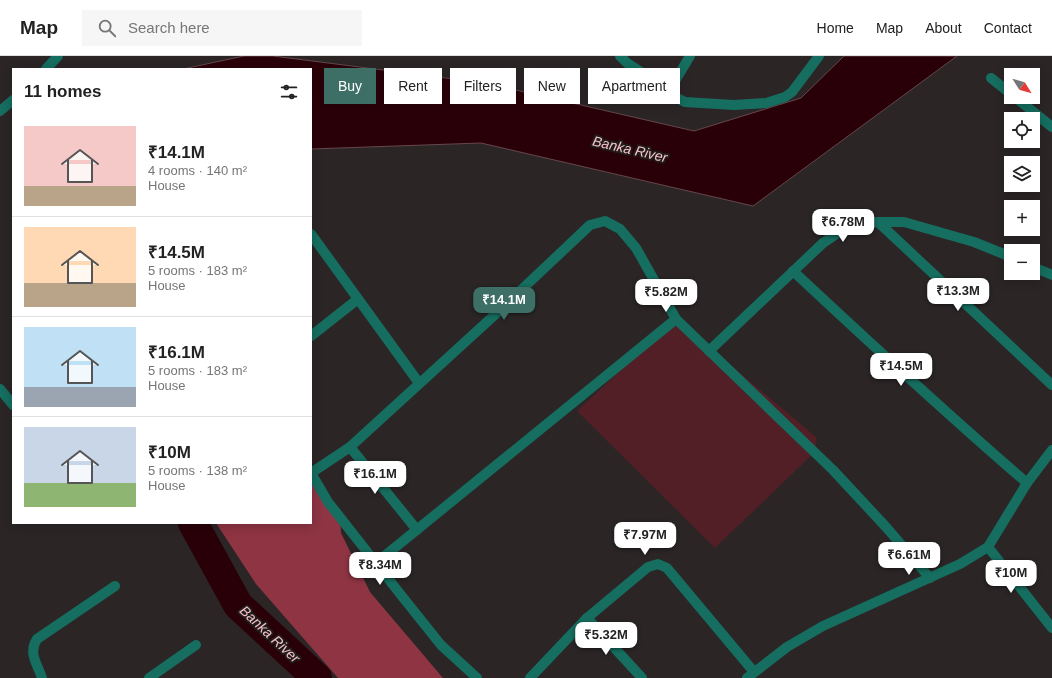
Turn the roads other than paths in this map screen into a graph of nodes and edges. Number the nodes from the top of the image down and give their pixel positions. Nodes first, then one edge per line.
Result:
1 (58, 56) edge
2 (620, 56) edge
3 (690, 56) edge
4 (819, 56) edge
5 (47, 68) edge
6 (635, 68) edge
7 (680, 73) edge
8 (991, 78) dead end
9 (1004, 88) edge
10 (680, 100) edge
11 (12, 101) edge
12 (1024, 104) edge
13 (0, 111) edge
14 (1052, 127) edge
15 (878, 222) junction
16 (312, 235) edge
17 (1004, 254) edge
18 (793, 270) junction
19 (1040, 270) edge
20 (1052, 275) edge
21 (358, 299) junction
22 (676, 319) junction
23 (312, 335) edge
24 (709, 352) junction
25 (419, 384) junction
26 (1052, 385) edge
27 (0, 390) edge
28 (12, 403) edge
29 (350, 447) junction
30 (1052, 450) edge
31 (312, 472) edge
32 (312, 475) edge
33 (1027, 483) junction
34 (417, 530) junction
35 (988, 547) junction
36 (376, 563) junction
37 (930, 578) junction
38 (115, 586) dead end
39 (587, 618) junction
40 (1052, 628) edge
41 (196, 645) dead end
42 (750, 675) edge
43 (42, 678) edge
44 (149, 678) edge
45 (477, 678) edge
46 (530, 678) edge
47 (642, 678) edge

1 - 5 street
2 - 6 street
3 - 7 street
4 - 10 street
8 - 9 street
11 - 13 street
12 - 14 street
15 - 17 street
15 - 18 street
15 - 26 street
16 - 21 street
18 - 24 street
18 - 33 street
19 - 20 street
21 - 23 street
21 - 25 street
22 - 24 street
22 - 25 street
22 - 34 street
24 - 37 street
25 - 29 street
27 - 28 street
29 - 31 street
29 - 34 street
30 - 33 street
32 - 36 street
33 - 35 street
34 - 36 street
35 - 37 street
35 - 40 street
36 - 45 street
37 - 42 street
38 - 43 street
39 - 42 street
39 - 46 street
39 - 47 street
41 - 44 street

